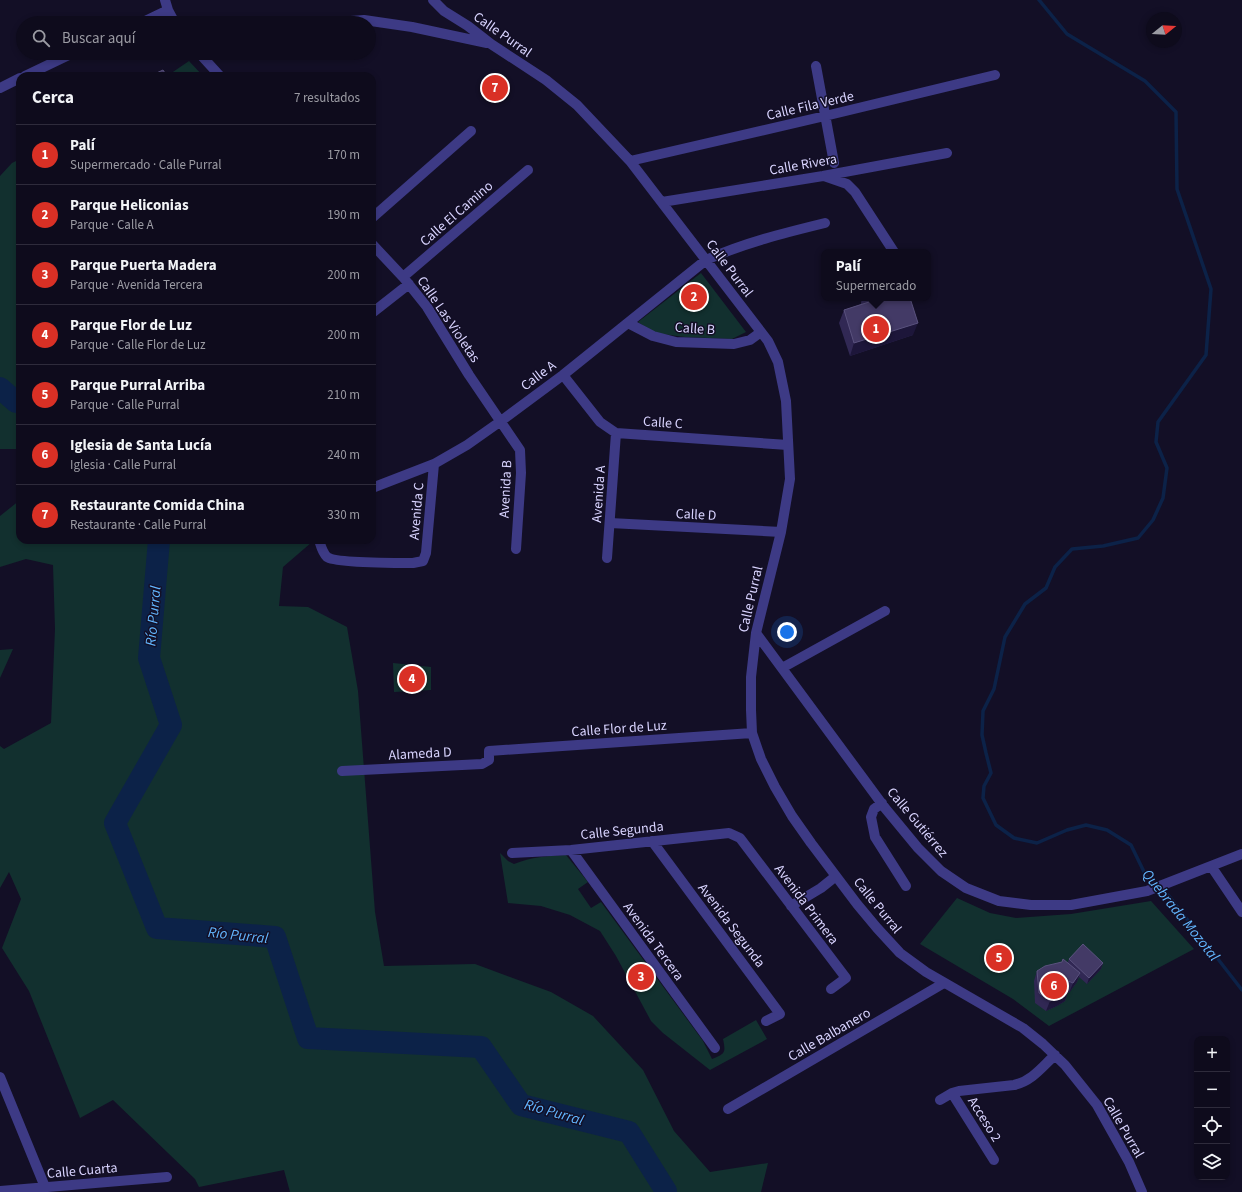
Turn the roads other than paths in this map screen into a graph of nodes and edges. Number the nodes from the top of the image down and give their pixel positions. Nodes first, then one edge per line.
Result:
1 (166, 0) edge
2 (433, 0) edge
3 (168, 10) junction
4 (155, 16) edge
5 (171, 16) edge
6 (376, 22) edge
7 (491, 44) junction
8 (59, 60) edge
9 (205, 60) edge
10 (816, 66) dead end
11 (33, 72) edge
12 (216, 72) edge
13 (996, 75) dead end
14 (16, 80) edge
15 (0, 88) edge
16 (825, 116) junction
17 (471, 131) dead end
18 (947, 152) dead end
19 (630, 161) junction
20 (834, 163) dead end
21 (528, 170) dead end
22 (822, 176) junction
23 (662, 202) junction
24 (376, 214) edge
25 (824, 222) dead end
26 (376, 248) edge
27 (892, 249) edge
28 (706, 260) junction
29 (406, 281) junction
30 (376, 309) edge
31 (628, 323) junction
32 (762, 332) junction
33 (469, 375) joint
34 (563, 375) junction
35 (501, 421) junction
36 (616, 433) junction
37 (788, 445) junction
38 (434, 464) junction
39 (376, 486) edge
40 (610, 523) junction
41 (781, 532) junction
42 (320, 544) edge
43 (516, 549) dead end
44 (608, 558) dead end
45 (885, 611) dead end
46 (756, 633) junction
47 (782, 668) junction
48 (752, 733) junction
49 (489, 751) joint
50 (342, 770) dead end
51 (882, 803) junction
52 (734, 835) joint
53 (652, 841) junction
54 (571, 850) junction
55 (512, 853) dead end
56 (1242, 854) edge
57 (1211, 866) junction
58 (836, 876) junction
59 (906, 886) dead end
60 (791, 906) junction
61 (1242, 912) edge
62 (944, 983) junction
63 (831, 989) dead end
64 (766, 1021) dead end
65 (715, 1048) dead end
66 (1055, 1055) junction
67 (0, 1077) edge
68 (952, 1093) junction
69 (940, 1100) dead end
70 (728, 1109) dead end
71 (994, 1160) dead end
72 (167, 1177) dead end
73 (45, 1190) edge
74 (0, 1191) edge
75 (1142, 1192) edge

1 - 3 street
2 - 7 street, Calle Purral
3 - 4 street
3 - 5 street
6 - 7 street
7 - 19 street, Calle Purral
8 - 11 street
9 - 12 street
10 - 16 street
13 - 16 street, Calle Fila Verde
14 - 15 street
16 - 19 street, Calle Fila Verde
16 - 20 street
17 - 24 street
18 - 22 street, Calle Rivera
19 - 23 street, Calle Purral
21 - 29 street, Calle El Camino
22 - 23 street, Calle Rivera
22 - 27 street
23 - 28 street, Calle Purral
25 - 28 street, Calle A
26 - 29 street, Calle Las Violetas
28 - 31 street, Calle A
28 - 32 street, Calle Purral
29 - 30 street, Calle El Camino
29 - 33 street, Calle Las Violetas
31 - 32 street, Calle B
31 - 34 street, Calle A
32 - 37 street, Calle Purral
33 - 35 street, Avenida B
34 - 35 street, Calle A
34 - 36 street
35 - 38 street, Calle A
35 - 43 street, Avenida B
36 - 37 street, Calle C
36 - 40 street, Avenida A
37 - 41 street, Calle Purral
38 - 39 street, Calle A
38 - 42 street, Avenida C
40 - 41 street, Calle D
40 - 44 street, Avenida A
41 - 46 street, Calle Purral
45 - 47 street
46 - 47 street, Calle Gutiérrez
46 - 48 street, Calle Purral
47 - 51 street, Calle Gutiérrez
48 - 49 street, Calle Flor de Luz
48 - 58 street, Calle Purral
49 - 50 street, Alameda D
51 - 57 street, Calle Gutiérrez
51 - 59 street
52 - 53 street, Calle Segunda
52 - 60 street, Avenida Primera
53 - 54 street, Calle Segunda
53 - 64 street, Avenida Segunda
54 - 55 street, Calle Segunda
54 - 65 street, Avenida Tercera
56 - 57 street, Calle Gutiérrez
57 - 61 street
58 - 60 street
58 - 62 street, Calle Purral
60 - 63 street, Avenida Primera
62 - 66 street, Calle Purral
62 - 70 street, Calle Balbanero
66 - 68 street
66 - 75 street, Calle Purral
67 - 73 street
68 - 69 street
68 - 71 street, Acceso 2
72 - 73 street, Calle Cuarta
73 - 74 street, Calle Cuarta

